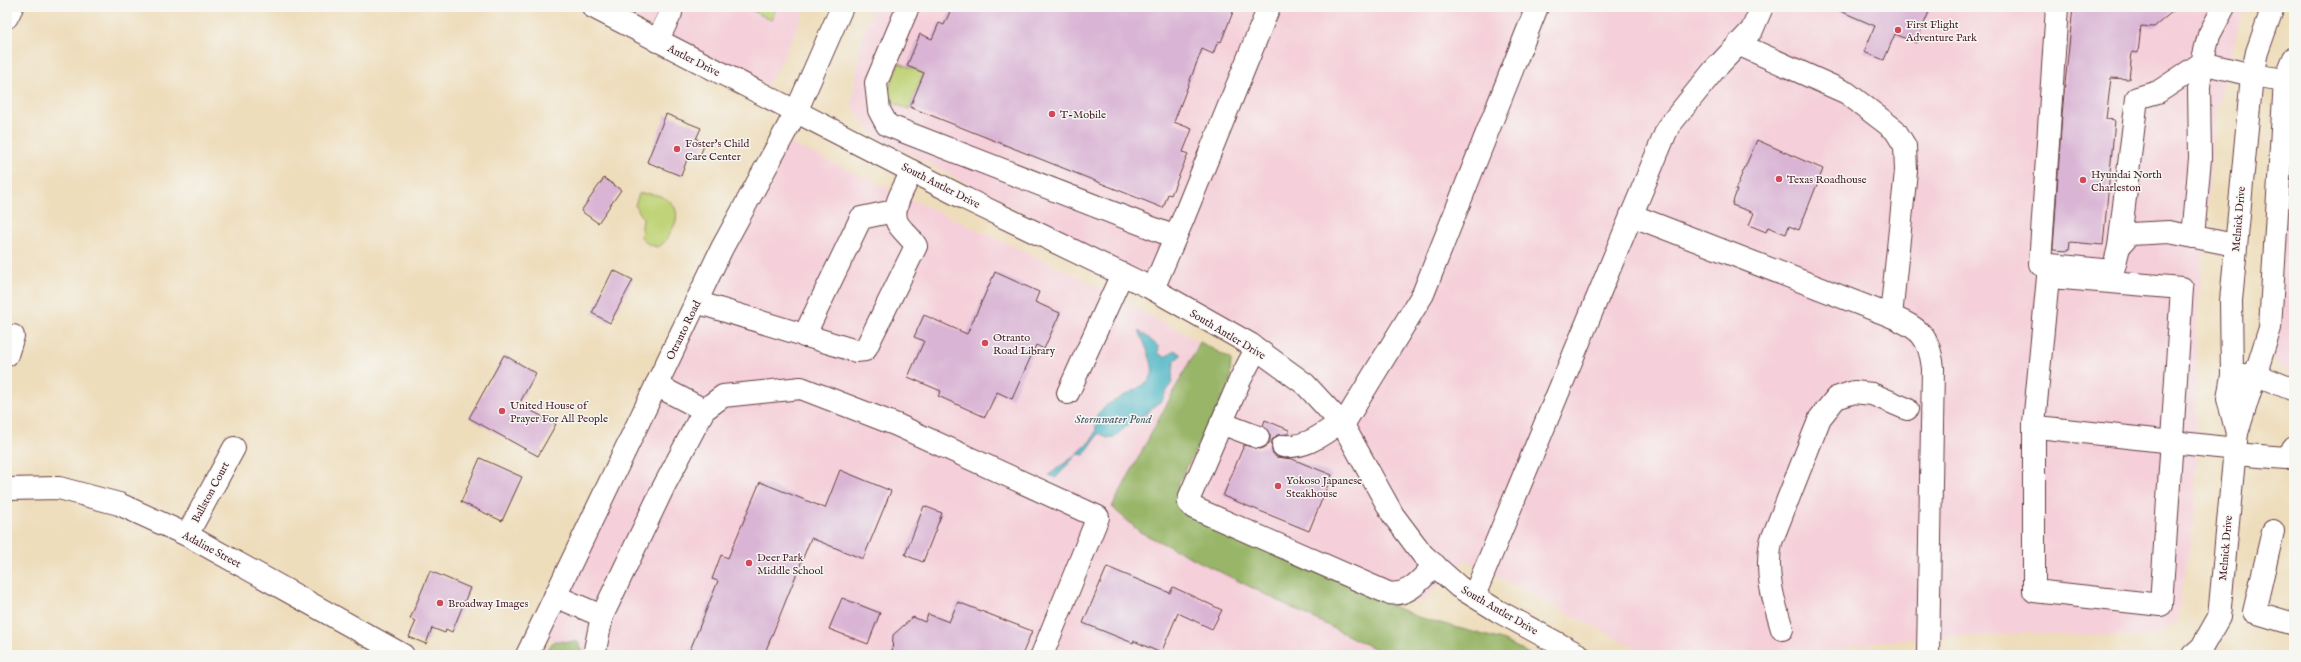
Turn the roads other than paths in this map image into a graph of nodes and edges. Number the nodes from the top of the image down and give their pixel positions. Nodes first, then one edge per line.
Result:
1 (12, 7) edge
2 (592, 7) edge
3 (670, 7) edge
4 (842, 7) edge
5 (908, 7) edge
6 (1269, 7) edge
7 (1536, 7) edge
8 (1762, 7) edge
9 (2057, 7) edge
10 (2224, 7) edge
11 (2273, 7) edge
12 (7, 17) edge
13 (656, 41) junction
14 (1738, 44) junction
15 (2294, 58) edge
16 (2202, 63) junction
17 (2252, 75) junction
18 (2285, 80) junction
19 (796, 112) junction
20 (912, 171) junction
21 (894, 211) junction
22 (1631, 215) junction
23 (1175, 237) junction
24 (2193, 237) junction
25 (2235, 245) junction
26 (2119, 247) junction
27 (2065, 273) junction
28 (1122, 274) junction
29 (1153, 289) junction
30 (696, 302) junction
31 (1891, 316) junction
32 (804, 336) junction
33 (1256, 349) junction
34 (2232, 374) junction
35 (2257, 375) junction
36 (656, 385) junction
37 (2294, 390) edge
38 (1068, 393) dead end
39 (1907, 408) dead end
40 (704, 410) junction
41 (1221, 423) junction
42 (1342, 424) junction
43 (2034, 424) junction
44 (1258, 437) dead end
45 (2172, 443) junction
46 (2235, 445) junction
47 (1283, 446) dead end
48 (234, 448) dead end
49 (2294, 448) edge
50 (7, 490) edge
51 (2273, 531) dead end
52 (187, 535) junction
53 (1435, 565) junction
54 (555, 596) junction
55 (1474, 596) junction
56 (602, 616) junction
57 (2294, 624) edge
58 (1782, 629) dead end
59 (403, 655) edge
60 (527, 655) edge
61 (594, 655) edge
62 (1042, 655) edge
63 (1579, 655) edge
64 (1928, 655) edge
65 (2192, 655) edge

1 - 12 street
2 - 13 street, Antler Drive
3 - 13 street
4 - 19 street, Otranto Road
5 - 23 street
6 - 23 street
7 - 42 street
8 - 14 street
9 - 27 street
10 - 16 street
11 - 17 street, Melnick Drive
13 - 19 street, Antler Drive
14 - 22 street
14 - 31 street
15 - 18 street, Melnick Drive
16 - 17 street
16 - 24 street
16 - 26 street
17 - 18 street
17 - 25 street, Melnick Drive
18 - 35 street, Melnick Drive
19 - 20 street, South Antler Drive
19 - 30 street, Otranto Road
20 - 21 street
20 - 28 street, South Antler Drive
21 - 32 street
21 - 32 street
22 - 31 street
22 - 55 street
23 - 29 street
24 - 25 street
24 - 26 street
25 - 34 street, Melnick Drive
26 - 27 street
27 - 43 street
27 - 45 street
28 - 29 street, South Antler Drive
28 - 38 street
29 - 33 street, South Antler Drive
30 - 32 street
30 - 36 street, Otranto Road
31 - 64 street
33 - 41 street
33 - 42 street, South Antler Drive
34 - 35 street
34 - 46 street, Melnick Drive
35 - 37 street
35 - 46 street, Melnick Drive
36 - 40 street
36 - 54 street, Otranto Road
39 - 58 street
40 - 56 street
40 - 62 street
41 - 44 street
41 - 53 street
42 - 47 street
42 - 53 street, South Antler Drive
43 - 45 street
43 - 45 street
45 - 46 street
46 - 49 street
46 - 65 street, Melnick Drive
48 - 52 street, Ballston Court
50 - 52 street, Adaline Street
51 - 57 street
52 - 59 street, Adaline Street
53 - 55 street, South Antler Drive
54 - 56 street
54 - 60 street, Otranto Road
55 - 63 street, South Antler Drive
56 - 61 street

